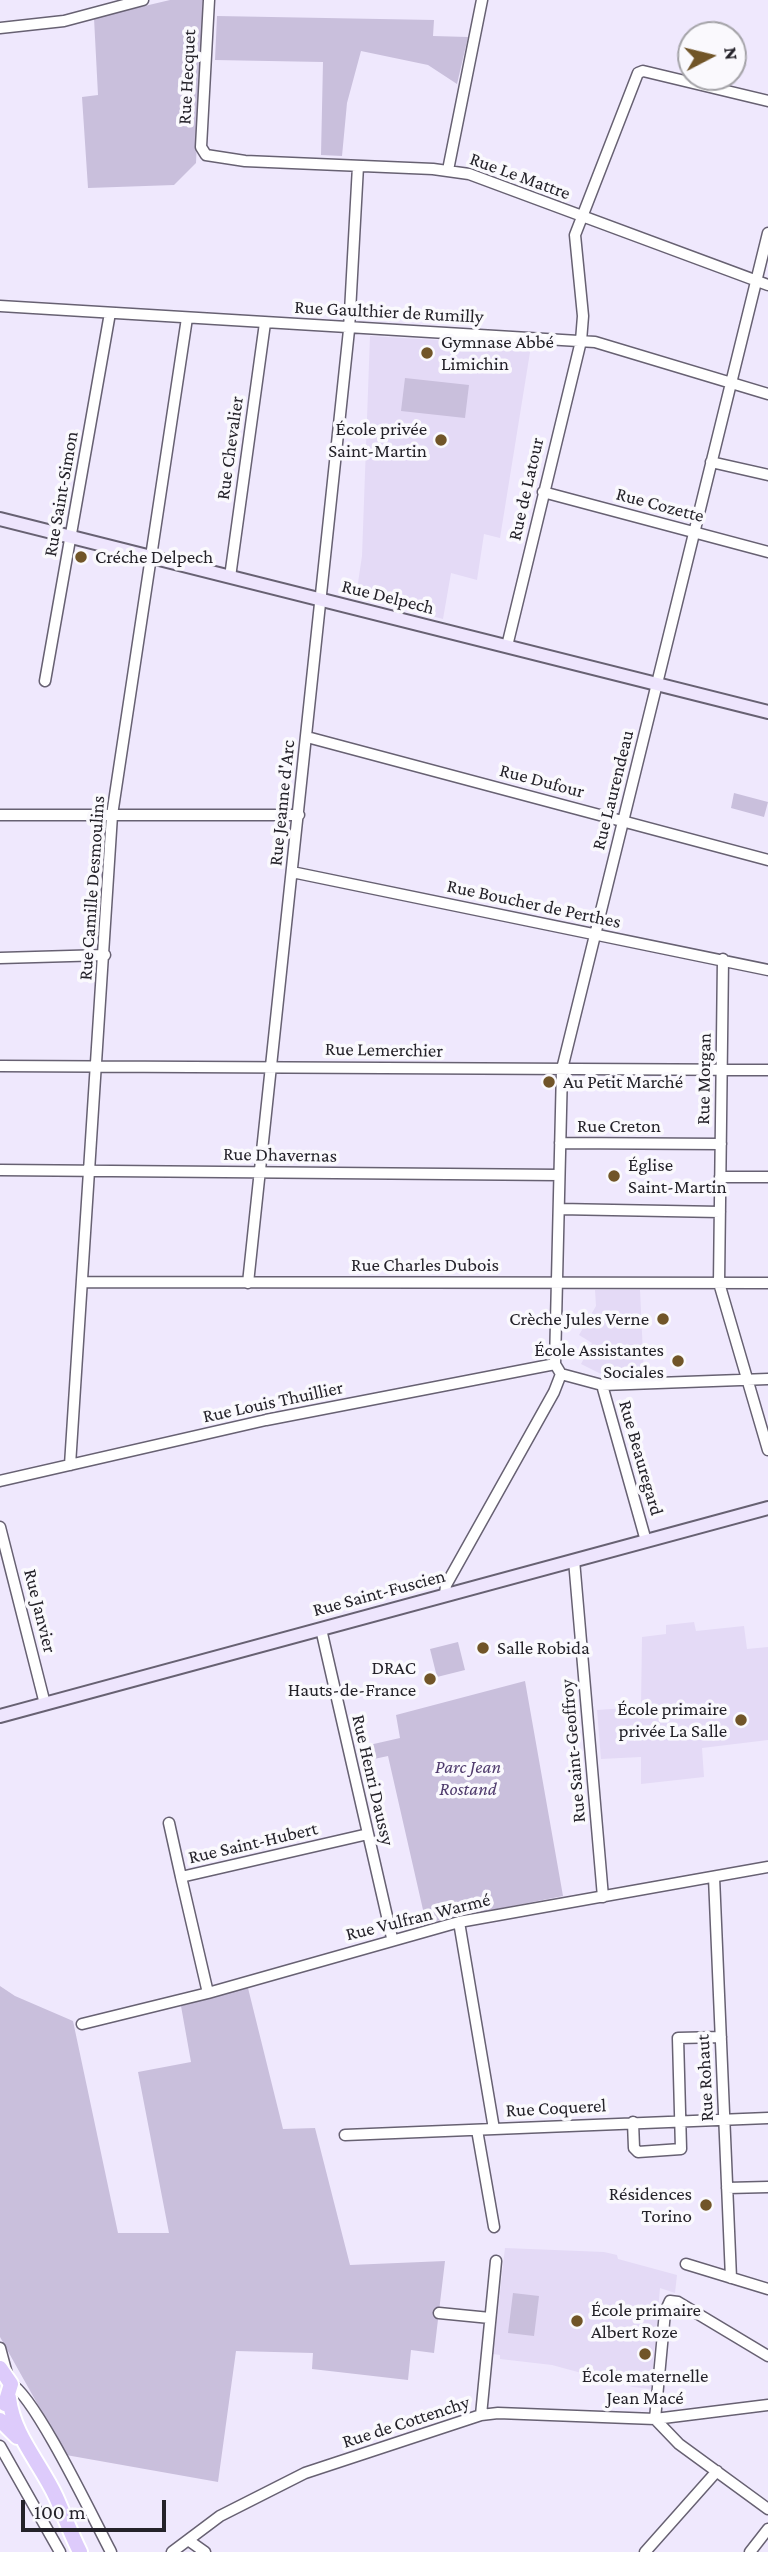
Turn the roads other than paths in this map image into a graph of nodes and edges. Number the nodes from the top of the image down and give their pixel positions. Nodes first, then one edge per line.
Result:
1 (142, 0) edge
2 (209, 0) edge
3 (482, 0) edge
4 (0, 28) edge
5 (768, 101) edge
6 (206, 155) joint
7 (358, 166) junction
8 (448, 170) junction
9 (583, 216) junction
10 (768, 233) edge
11 (756, 281) junction
12 (768, 285) edge
13 (0, 306) edge
14 (110, 313) junction
15 (187, 318) junction
16 (265, 323) junction
17 (350, 326) junction
18 (581, 341) junction
19 (731, 384) junction
20 (768, 394) edge
21 (712, 462) junction
22 (768, 475) edge
23 (543, 492) junction
24 (0, 519) edge
25 (694, 533) junction
26 (71, 537) junction
27 (768, 552) edge
28 (151, 558) junction
29 (230, 577) junction
30 (322, 601) junction
31 (506, 646) junction
32 (45, 681) dead end
33 (657, 684) junction
34 (768, 712) edge
35 (307, 737) junction
36 (0, 815) edge
37 (112, 815) junction
38 (299, 815) junction
39 (623, 820) junction
40 (768, 860) edge
41 (292, 872) junction
42 (595, 936) junction
43 (105, 955) junction
44 (0, 958) edge
45 (723, 959) junction
46 (768, 970) edge
47 (0, 1066) edge
48 (271, 1067) junction
49 (96, 1068) junction
50 (562, 1069) junction
51 (721, 1070) junction
52 (768, 1070) edge
53 (560, 1143) junction
54 (720, 1144) junction
55 (0, 1170) edge
56 (89, 1170) junction
57 (260, 1172) junction
58 (559, 1175) junction
59 (720, 1177) junction
60 (768, 1177) edge
61 (559, 1209) junction
62 (720, 1212) junction
63 (82, 1282) junction
64 (248, 1283) junction
65 (557, 1283) junction
66 (719, 1283) junction
67 (768, 1283) edge
68 (555, 1364) junction
69 (561, 1374) junction
70 (768, 1379) edge
71 (747, 1380) junction
72 (602, 1385) junction
73 (768, 1450) edge
74 (70, 1465) junction
75 (0, 1481) edge
76 (768, 1508) edge
77 (0, 1527) edge
78 (646, 1541) junction
79 (574, 1560) junction
80 (445, 1595) junction
81 (321, 1629) junction
82 (45, 1704) junction
83 (0, 1716) edge
84 (169, 1823) dead end
85 (368, 1835) junction
86 (768, 1867) edge
87 (181, 1877) junction
88 (714, 1877) junction
89 (603, 1896) junction
90 (459, 1922) junction
91 (391, 1938) junction
92 (208, 1993) junction
93 (82, 2024) dead end
94 (721, 2037) junction
95 (768, 2118) edge
96 (724, 2119) junction
97 (633, 2122) junction
98 (682, 2122) junction
99 (494, 2129) junction
100 (477, 2130) junction
101 (345, 2135) dead end
102 (727, 2188) junction
103 (768, 2188) edge
104 (494, 2227) dead end
105 (496, 2261) dead end
106 (685, 2264) dead end
107 (731, 2278) junction
108 (768, 2289) edge
109 (439, 2313) dead end
110 (490, 2318) junction
111 (0, 2348) edge
112 (768, 2356) edge
113 (5, 2387) edge
114 (768, 2405) edge
115 (481, 2415) junction
116 (655, 2419) junction
117 (0, 2420) edge
118 (0, 2446) edge
119 (28, 2448) junction
120 (717, 2471) junction
121 (56, 2497) junction
122 (768, 2509) edge
123 (768, 2529) edge
124 (188, 2540) junction
125 (60, 2552) edge
126 (80, 2552) edge
127 (90, 2552) edge
128 (111, 2552) edge
129 (172, 2552) edge
130 (205, 2552) edge
131 (645, 2552) edge
132 (750, 2552) edge

1 - 4 street
2 - 6 street, Rue Hecquet
3 - 8 street
5 - 9 street, Rue de Latour
6 - 7 street, Rue Le Mattre
7 - 8 street, Rue Le Mattre
7 - 17 street, Rue Jeanne d'Arc
8 - 9 street, Rue Le Mattre
9 - 11 street, Rue Le Mattre
9 - 18 street, Rue de Latour
10 - 11 street, Rue Laurendeau
11 - 12 street, Rue Le Mattre
11 - 19 street, Rue Laurendeau
13 - 14 street, Rue Gaulthier de Rumilly
14 - 15 street, Rue Gaulthier de Rumilly
14 - 26 street, Rue Saint-Simon
15 - 16 street, Rue Gaulthier de Rumilly
15 - 28 street, Rue Camille Desmoulins
16 - 17 street, Rue Gaulthier de Rumilly
16 - 29 street, Rue Chevalier
17 - 18 street, Rue Gaulthier de Rumilly
17 - 30 street, Rue Jeanne d'Arc
18 - 19 street, Rue Gaulthier de Rumilly
18 - 23 street, Rue de Latour
19 - 20 street, Rue Gaulthier de Rumilly
19 - 21 street, Rue Laurendeau
21 - 22 street
21 - 25 street, Rue Laurendeau
23 - 25 street, Rue Cozette
23 - 31 street, Rue de Latour
24 - 26 main road, Rue Delpech
25 - 27 street, Rue Cozette
25 - 33 street, Rue Laurendeau
26 - 28 main road, Rue Delpech
26 - 32 street, Rue Saint-Simon
28 - 29 main road, Rue Delpech
28 - 37 street, Rue Camille Desmoulins
29 - 30 main road, Rue Delpech
30 - 31 main road, Rue Delpech
30 - 35 street, Rue Jeanne d'Arc
31 - 33 main road, Rue Delpech
33 - 34 main road, Rue Delpech
33 - 39 street, Rue Laurendeau
35 - 38 street, Rue Jeanne d'Arc
35 - 39 street, Rue Dufour
36 - 37 street
37 - 38 street
37 - 43 street, Rue Camille Desmoulins
38 - 41 street, Rue Jeanne d'Arc
39 - 40 street, Rue Dufour
39 - 42 street, Rue Laurendeau
41 - 42 street, Rue Boucher de Perthes
41 - 48 street, Rue Jeanne d'Arc
42 - 45 street, Rue Boucher de Perthes
42 - 50 street, Rue Laurendeau
43 - 44 street
43 - 49 street, Rue Camille Desmoulins
45 - 46 street, Rue Boucher de Perthes
45 - 51 street, Rue Morgan
47 - 49 street, Rue Lemerchier
48 - 49 street, Rue Lemerchier
48 - 50 street, Rue Lemerchier
48 - 57 street, Rue Jeanne d'Arc
49 - 56 street, Rue Camille Desmoulins
50 - 51 street, Rue Lemerchier
50 - 53 street, Rue Laurendeau
51 - 52 street, Rue Lemerchier
51 - 54 street, Rue Morgan
53 - 54 street, Rue Creton
53 - 58 street, Rue Laurendeau
54 - 59 street, Rue Morgan
55 - 56 street, Rue Dhavernas
56 - 57 street, Rue Dhavernas
56 - 63 street, Rue Camille Desmoulins
57 - 58 street, Rue Dhavernas
57 - 64 street, Rue Jeanne d'Arc
58 - 61 street, Rue Laurendeau
59 - 60 street
59 - 62 street, Rue Morgan
61 - 62 street
61 - 65 street, Rue Laurendeau
62 - 66 street, Rue Morgan
63 - 64 street, Rue Charles Dubois
63 - 74 street, Rue Camille Desmoulins
64 - 65 street, Rue Charles Dubois
65 - 66 street, Rue Charles Dubois
65 - 68 street, Rue Laurendeau
66 - 67 street, Rue Charles Dubois
66 - 71 street, Rue Morgan
68 - 69 street
68 - 74 street, Rue Louis Thuillier
69 - 72 street
69 - 80 street
70 - 71 street
71 - 72 street
71 - 73 street, Rue Morgan
72 - 78 street, Rue Beauregard
74 - 75 street, Rue Louis Thuillier
76 - 78 main road, Rue Saint-Fuscien
77 - 82 street, Rue Janvier
78 - 79 main road, Rue Saint-Fuscien
79 - 80 main road, Rue Saint-Fuscien
79 - 89 street, Rue Saint-Geoffroy
80 - 81 main road, Rue Saint-Fuscien
81 - 82 main road, Rue Saint-Fuscien
81 - 85 street, Rue Henri Daussy
82 - 83 main road, Rue Saint-Fuscien
84 - 87 street
85 - 87 street, Rue Saint-Hubert
85 - 91 street, Rue Henri Daussy
86 - 88 street, Rue Vulfran Warmé
87 - 92 street, Rue Saint-Hubert
88 - 89 street, Rue Vulfran Warmé
88 - 94 street, Rue Rohaut
89 - 90 street, Rue Vulfran Warmé
90 - 91 street, Rue Vulfran Warmé
90 - 99 street
91 - 92 street, Rue Vulfran Warmé
92 - 93 street, Rue Vulfran Warmé
94 - 96 street, Rue Rohaut
94 - 98 street
95 - 96 street, Rue Coquerel
96 - 98 street, Rue Coquerel
96 - 102 street, Rue Rohaut
97 - 98 street, Rue Coquerel
97 - 98 street
97 - 99 street, Rue Coquerel
99 - 100 street, Rue Coquerel
100 - 101 street, Rue Coquerel
100 - 104 street
102 - 103 street
102 - 107 street, Rue Rohaut
105 - 110 street
106 - 107 street
107 - 108 street
109 - 110 street
110 - 115 street
111 - 113 street
112 - 116 street
113 - 119 main road
113 - 128 street
114 - 116 street, Rue de Cottenchy
115 - 116 street, Rue de Cottenchy
115 - 124 street, Rue de Cottenchy
116 - 120 street
117 - 119 main road
118 - 125 street
119 - 121 main road
120 - 122 street
120 - 131 street
121 - 126 main road
121 - 127 main road
123 - 132 street
124 - 129 street, Rue de Cottenchy
124 - 130 street

